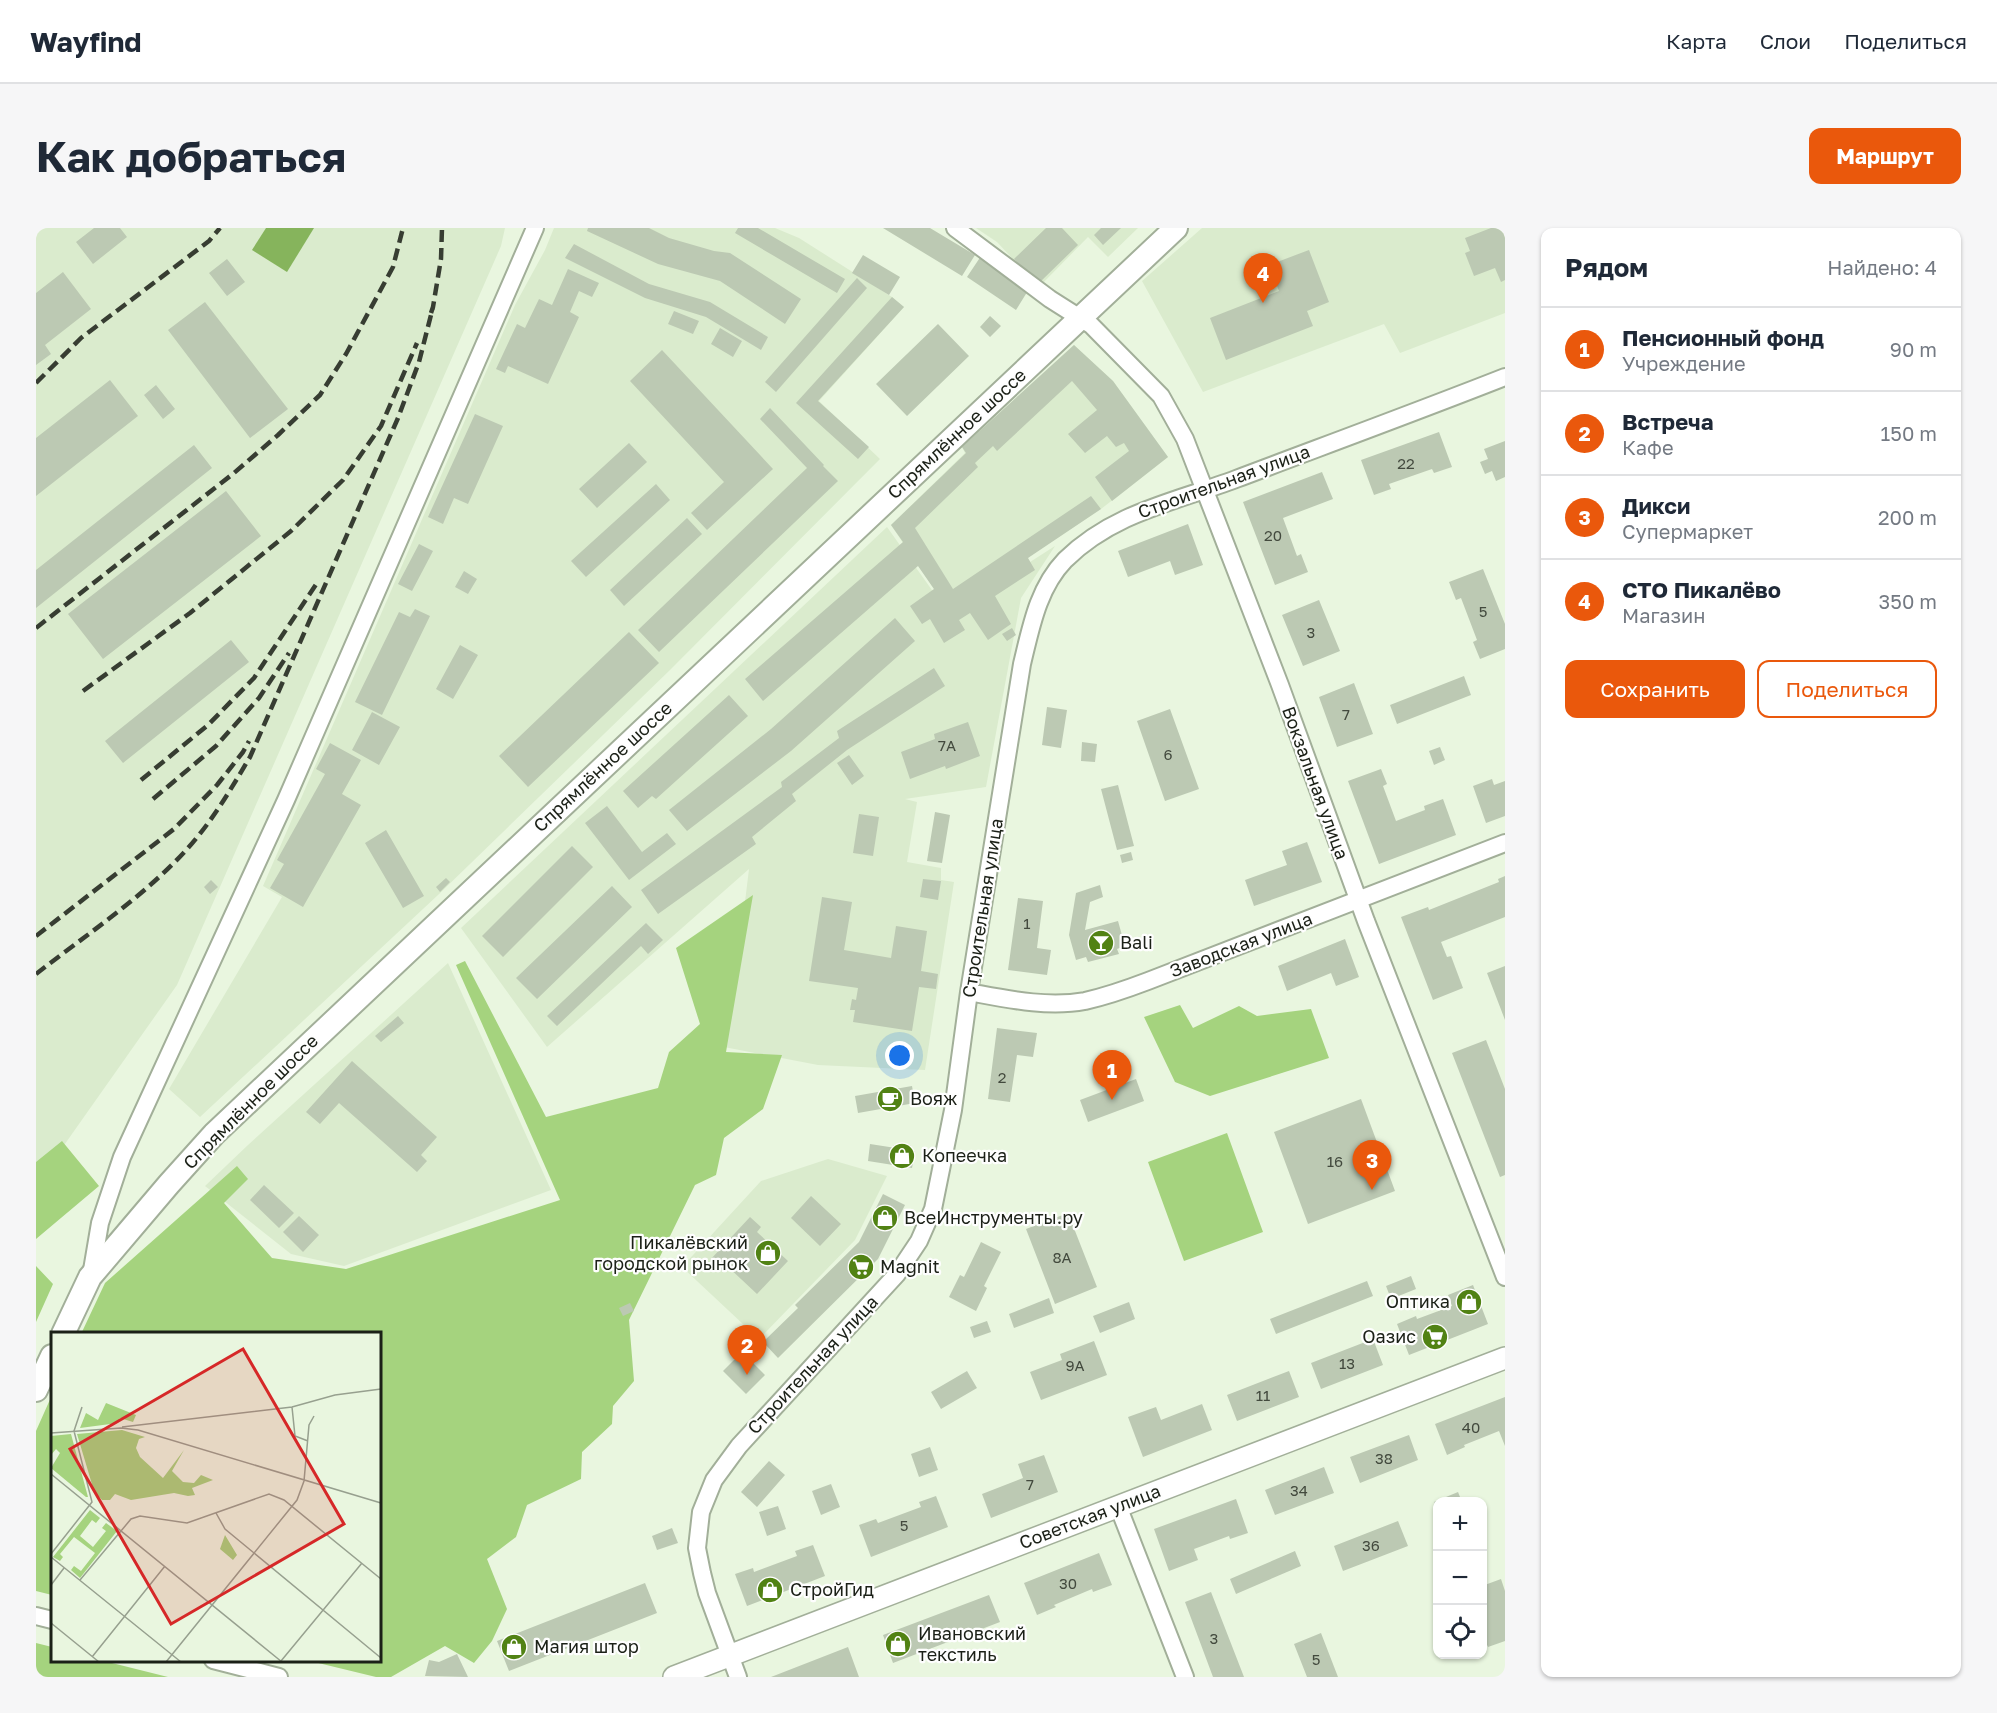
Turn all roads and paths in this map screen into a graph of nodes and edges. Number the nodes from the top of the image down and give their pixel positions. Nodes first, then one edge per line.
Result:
1 (535, 228) edge
2 (955, 228) edge
3 (1176, 228) edge
4 (1081, 318) junction
5 (1505, 377) edge
6 (1206, 491) junction
7 (1505, 843) edge
8 (1358, 900) junction
9 (969, 992) junction
10 (90, 1277) junction
11 (1505, 1277) edge
12 (64, 1332) edge
13 (51, 1358) edge
14 (1505, 1358) edge
15 (36, 1390) edge
16 (1118, 1506) junction
17 (36, 1616) edge
18 (51, 1620) edge
19 (730, 1656) junction
20 (221, 1662) edge
21 (279, 1677) edge
22 (674, 1677) edge
23 (738, 1677) edge
24 (1185, 1677) edge

1 - 10 street
2 - 4 street, Вокзальная улица
3 - 4 main road, Спрямлённое шоссе
4 - 6 street, Вокзальная улица
4 - 10 main road, Спрямлённое шоссе
5 - 6 street, Строительная улица
6 - 8 street, Вокзальная улица
6 - 9 street, Строительная улица
7 - 8 street, Заводская улица
8 - 9 street, Заводская улица
8 - 11 street, Вокзальная улица
9 - 19 street, Строительная улица
10 - 12 main road, Спрямлённое шоссе
13 - 15 main road
14 - 16 street, Советская улица
16 - 19 street, Советская улица
16 - 24 street
17 - 18 street
19 - 22 street, Советская улица
19 - 23 street, Строительная улица
20 - 21 street

